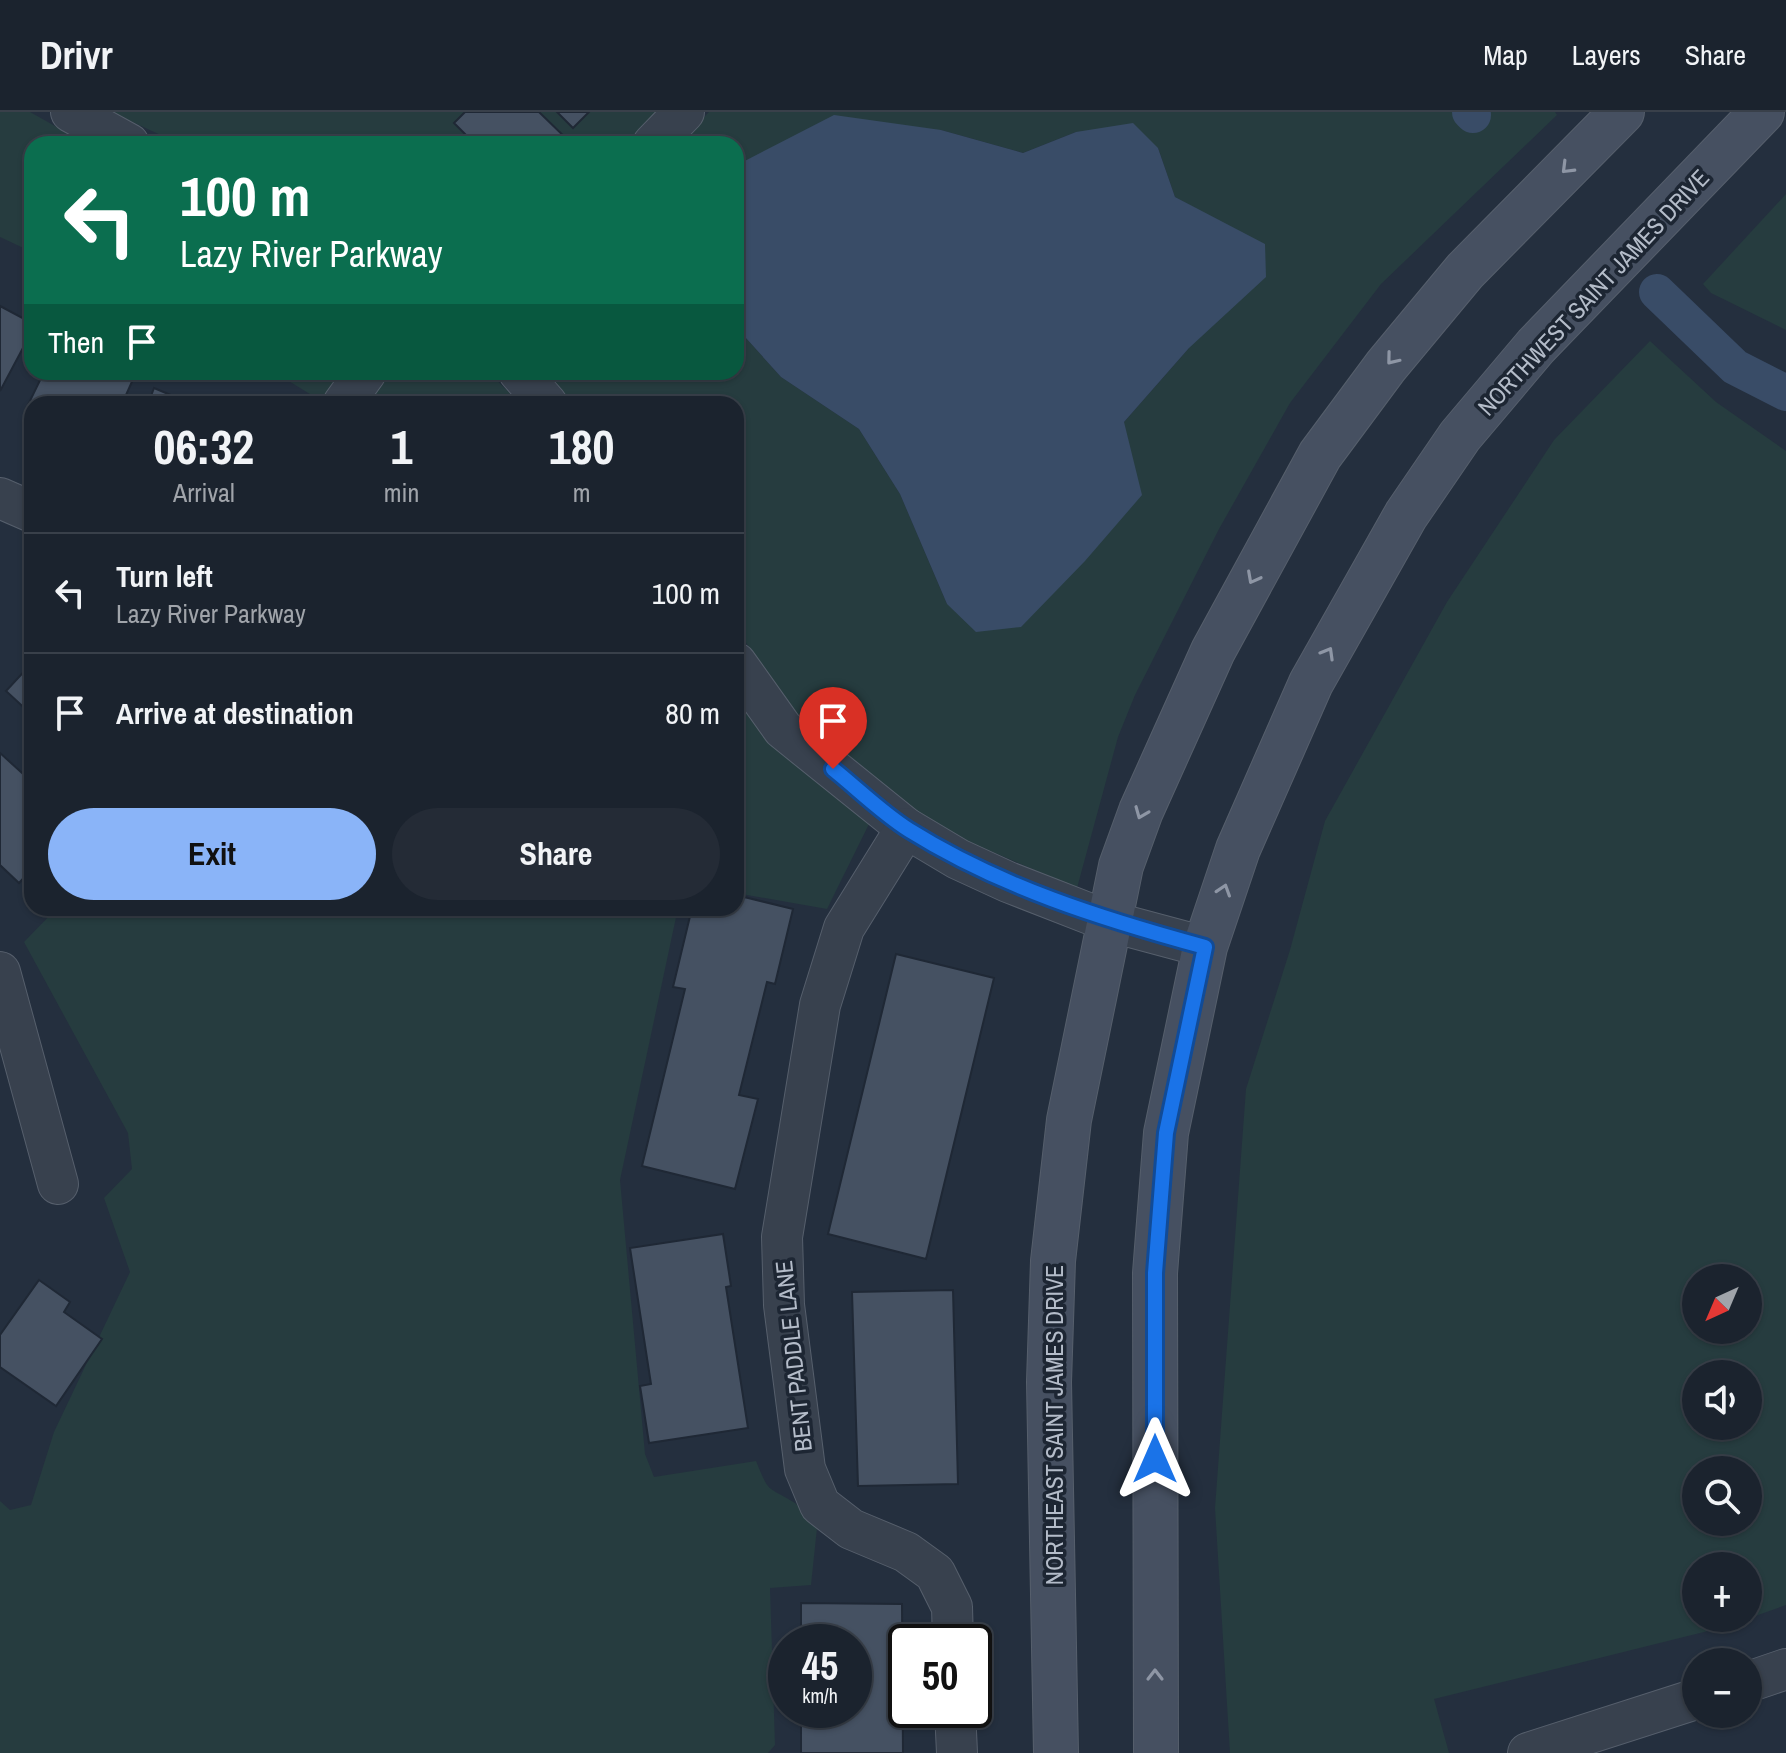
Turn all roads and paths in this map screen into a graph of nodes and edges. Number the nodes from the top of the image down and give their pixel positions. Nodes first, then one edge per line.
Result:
1 (71, 112) edge
2 (684, 112) edge
3 (1622, 112) edge
4 (1762, 112) edge
5 (114, 136) edge
6 (661, 136) edge
7 (526, 380) edge
8 (540, 396) edge
9 (744, 674) edge
10 (906, 828) junction
11 (1108, 921) junction
12 (1205, 947) junction
13 (0, 972) edge
14 (58, 1184) dead end
15 (952, 1624) edge
16 (1786, 1669) edge
17 (1762, 1677) edge
18 (1682, 1704) edge
19 (956, 1728) edge
20 (1552, 1750) edge
21 (957, 1753) edge
22 (1056, 1753) edge
23 (1156, 1753) edge

1 - 5 street
2 - 6 street
3 -> 11 main road, NORTHEAST SAINT JAMES DRIVE
12 -> 4 main road, NORTHWEST SAINT JAMES DRIVE
7 - 8 street
9 - 10 street
10 - 11 street
10 - 15 street, BENT PADDLE LANE
11 - 12 street
11 - 22 main road, NORTHEAST SAINT JAMES DRIVE
23 -> 12 main road, NORTHWEST SAINT JAMES DRIVE
13 - 14 street
16 - 17 street
18 - 20 street
19 - 21 street

